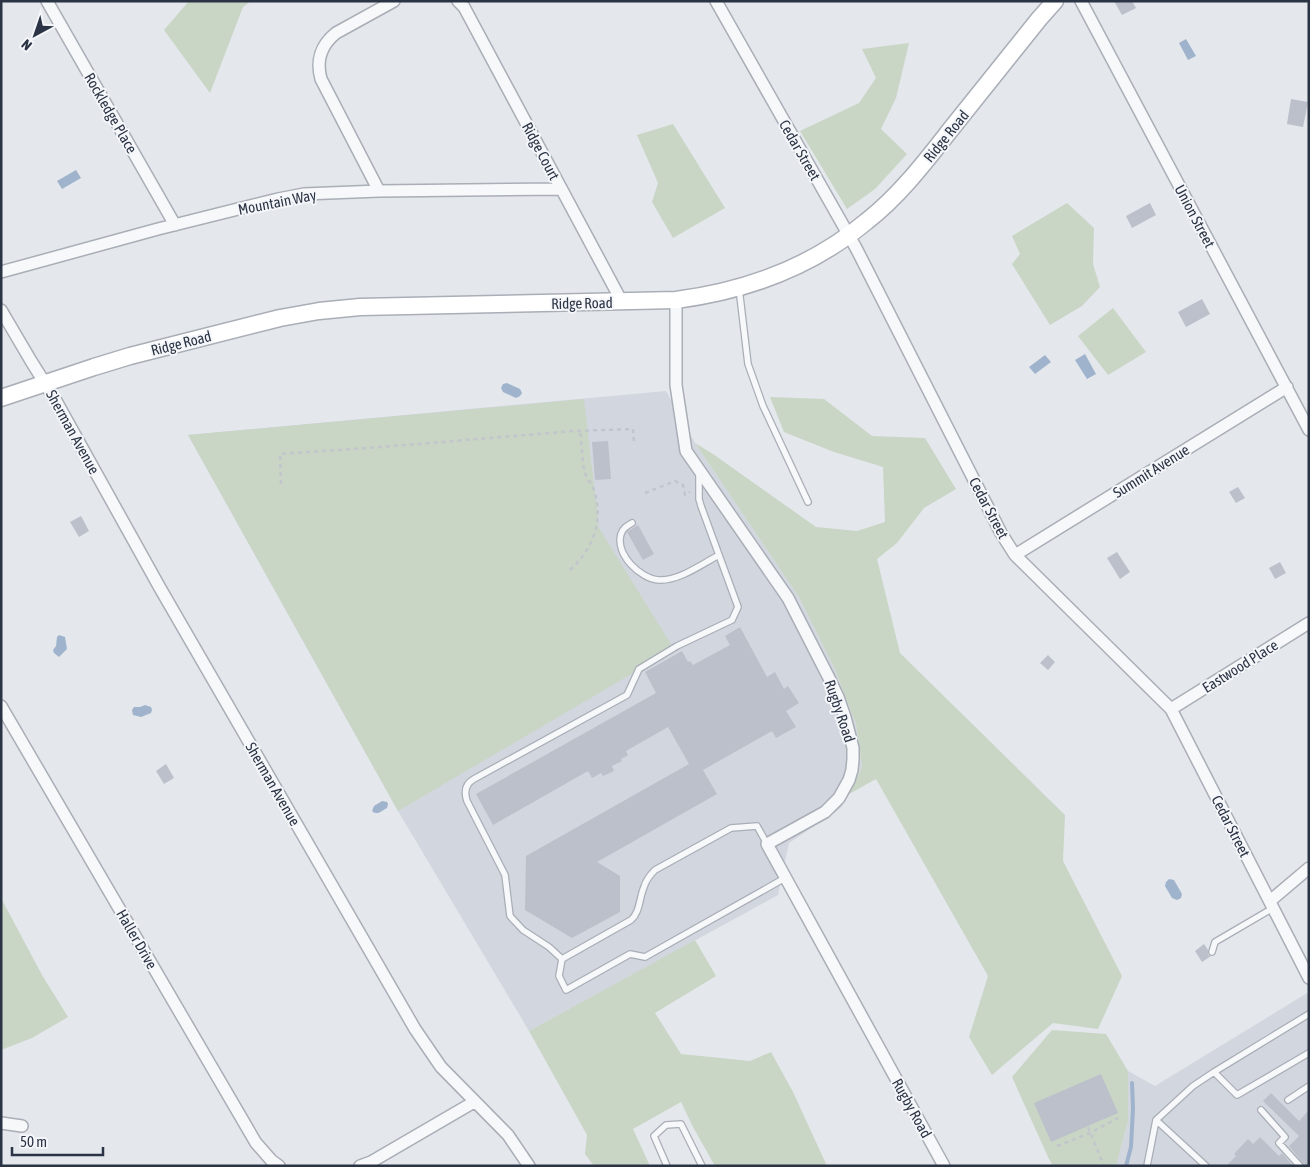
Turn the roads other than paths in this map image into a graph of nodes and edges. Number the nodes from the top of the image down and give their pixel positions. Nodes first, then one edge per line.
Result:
1 (47, 1) edge
2 (394, 1) edge
3 (458, 1) edge
4 (716, 1) edge
5 (1081, 1) edge
6 (1051, 3) edge
7 (561, 189) junction
8 (379, 191) junction
9 (175, 225) junction
10 (849, 235) junction
11 (1, 272) edge
12 (739, 288) junction
13 (676, 300) junction
14 (622, 302) junction
15 (1, 310) edge
16 (45, 383) junction
17 (1287, 387) junction
18 (1, 398) edge
19 (1309, 430) edge
20 (700, 469) junction
21 (808, 502) dead end
22 (632, 522) dead end
23 (719, 555) junction
24 (1015, 555) junction
25 (1309, 623) edge
26 (1, 706) edge
27 (1171, 709) junction
28 (767, 844) junction
29 (1309, 868) edge
30 (785, 878) junction
31 (1272, 904) junction
32 (1212, 952) dead end
33 (562, 959) junction
34 (1309, 978) edge
35 (1309, 1014) edge
36 (1309, 1053) edge
37 (1214, 1072) junction
38 (1309, 1086) edge
39 (1288, 1100) dead end
40 (474, 1102) junction
41 (1260, 1110) dead end
42 (1156, 1120) junction
43 (1, 1123) edge
44 (22, 1126) dead end
45 (279, 1166) edge
46 (360, 1166) edge
47 (529, 1166) edge
48 (668, 1166) edge
49 (702, 1166) edge
50 (944, 1166) edge
51 (1147, 1166) edge
52 (1206, 1166) edge
53 (1300, 1166) edge

1 - 9 street, Rockledge Place
2 - 8 street
3 - 7 street, Ridge Court
4 - 10 street, Cedar Street
5 - 17 street, Union Street
6 - 10 main road, Ridge Road
7 - 8 street, Mountain Way
7 - 14 street, Ridge Court
8 - 9 street, Mountain Way
9 - 11 street, Mountain Way
10 - 12 main road, Ridge Road
10 - 24 street, Cedar Street
12 - 13 main road, Ridge Road
12 - 21 lane
13 - 14 main road, Ridge Road
13 - 20 street, Rugby Road
14 - 16 main road, Ridge Road
15 - 16 street, Sherman Avenue
16 - 18 main road, Ridge Road
16 - 40 street, Sherman Avenue
17 - 19 street, Union Street
17 - 24 street, Summit Avenue
20 - 23 lane
20 - 28 street, Rugby Road
22 - 23 lane
23 - 33 lane
24 - 27 street, Cedar Street
25 - 27 street, Eastwood Place
26 - 45 street, Haller Drive
27 - 31 street, Cedar Street
28 - 30 street, Rugby Road
28 - 33 lane
29 - 31 street
30 - 33 lane
30 - 50 street, Rugby Road
31 - 32 lane
31 - 34 street, Cedar Street
35 - 37 lane
36 - 37 lane
37 - 42 lane
38 - 39 lane
40 - 46 street
40 - 47 street, Sherman Avenue
41 - 53 lane
42 - 51 lane
42 - 52 lane
43 - 44 street
48 - 49 lane

